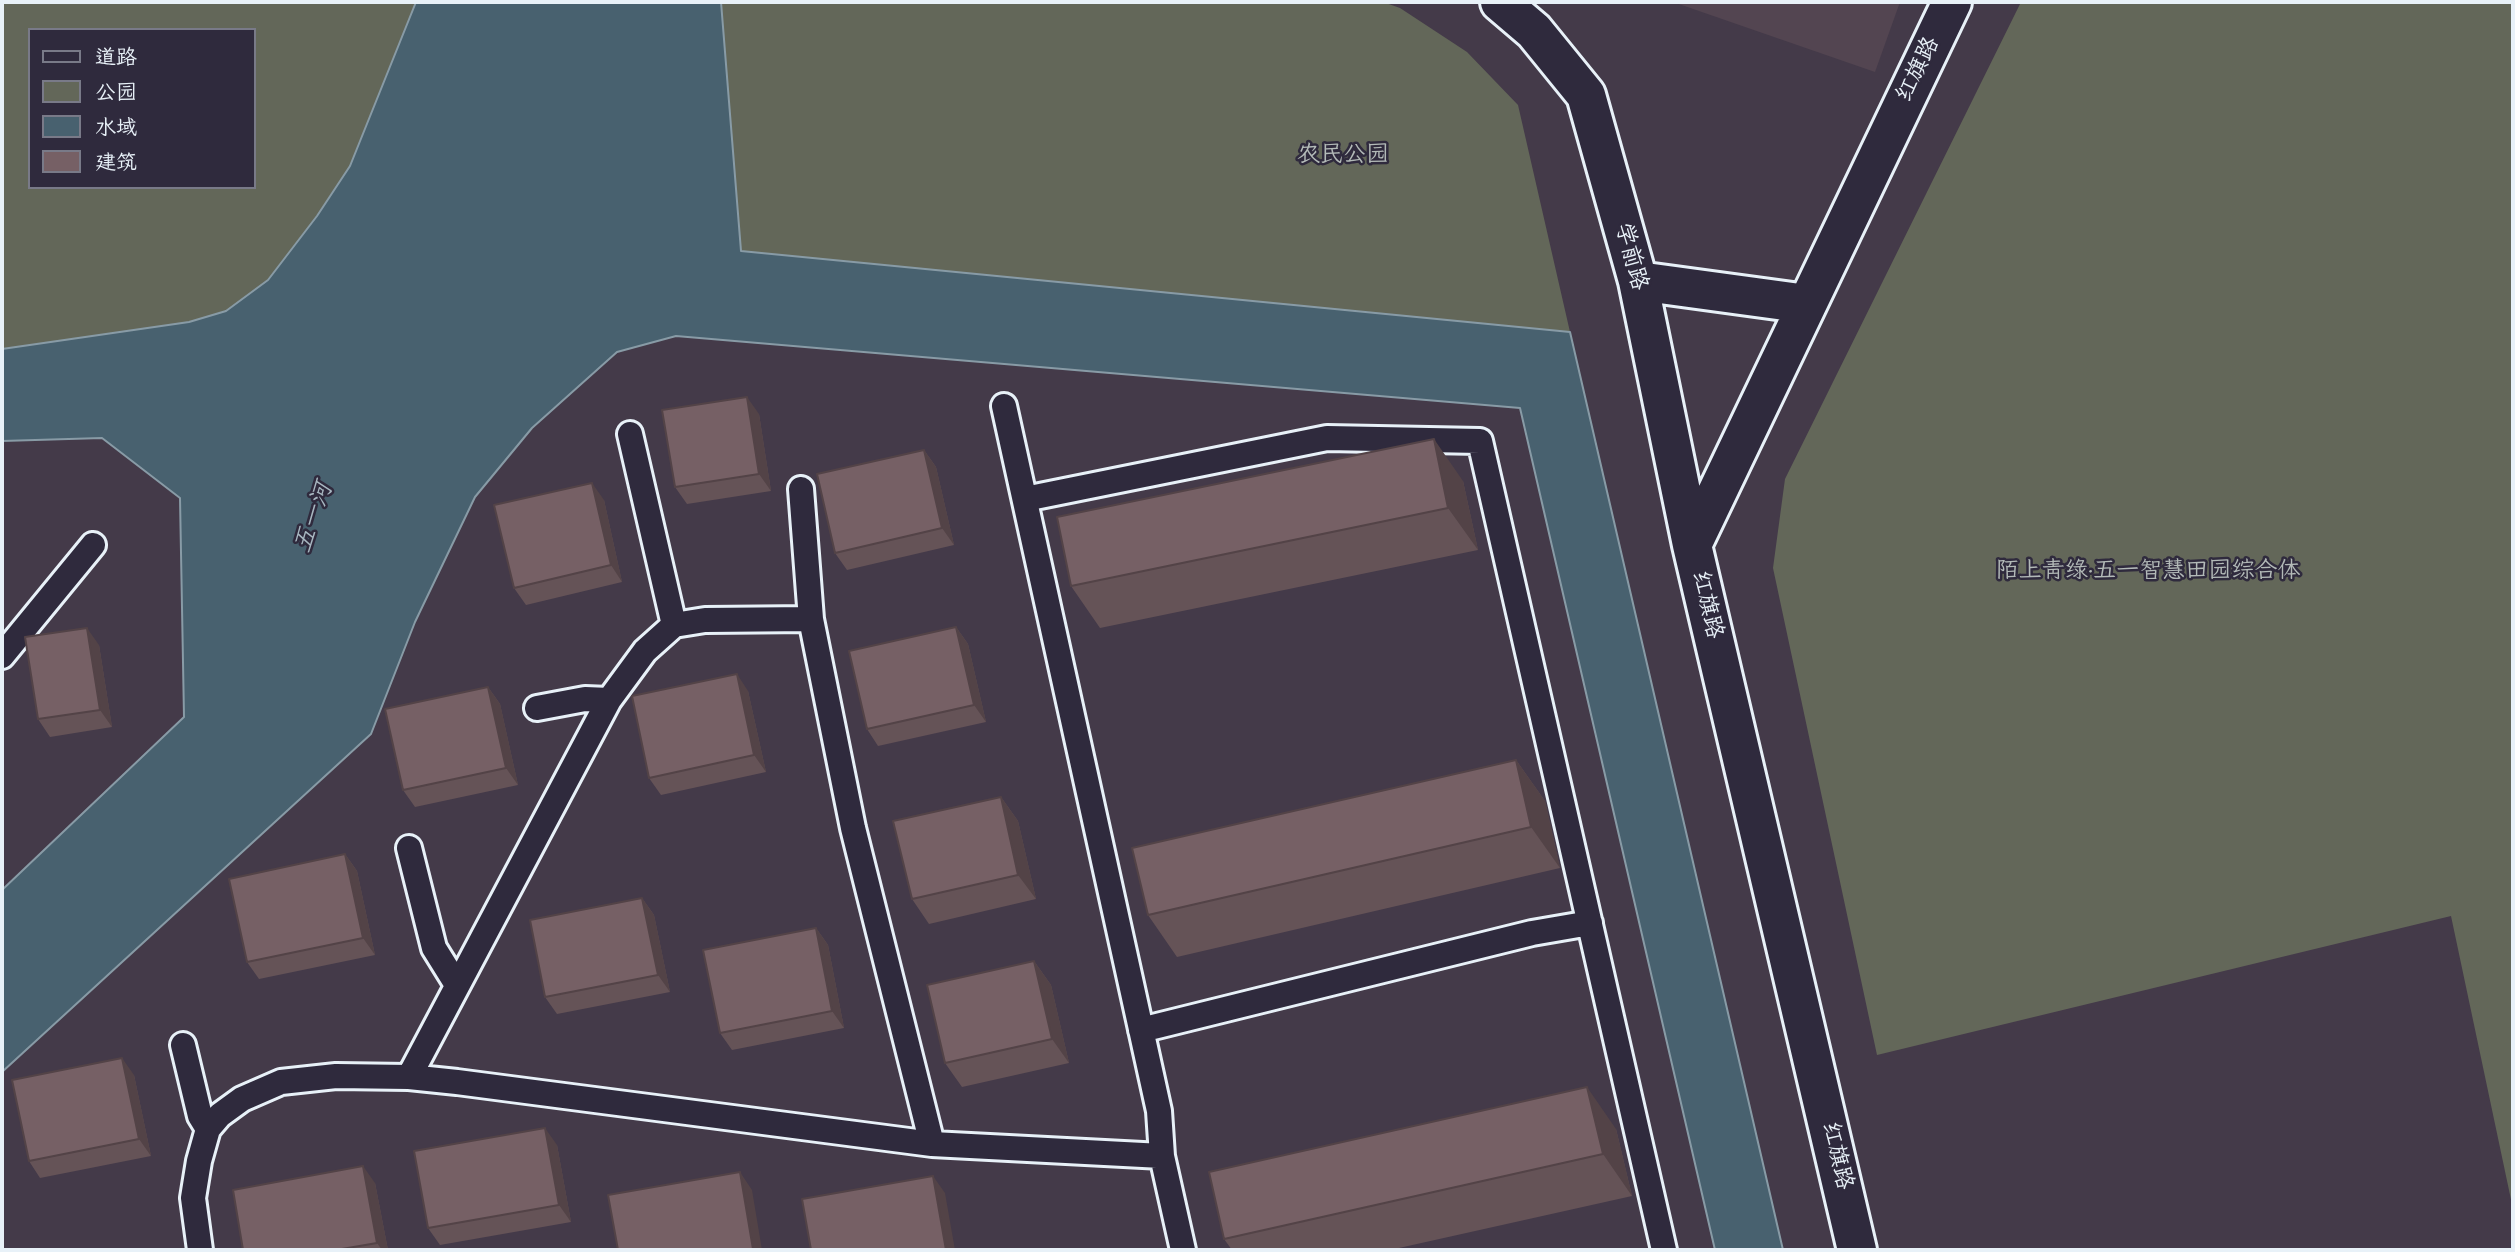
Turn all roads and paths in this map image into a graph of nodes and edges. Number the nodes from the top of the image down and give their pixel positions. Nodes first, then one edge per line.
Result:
1 (1500, 2) edge
2 (1952, 2) edge
3 (1638, 281) junction
4 (1807, 304) junction
5 (1004, 406) dead end
6 (630, 434) dead end
7 (801, 489) dead end
8 (1025, 499) junction
9 (93, 545) dead end
10 (1692, 545) junction
11 (811, 619) junction
12 (674, 625) junction
13 (2, 656) edge
14 (609, 700) junction
15 (537, 708) dead end
16 (409, 848) dead end
17 (1590, 922) junction
18 (457, 985) junction
19 (1141, 1030) junction
20 (183, 1045) dead end
21 (409, 1077) junction
22 (208, 1129) junction
23 (932, 1144) junction
24 (1162, 1156) junction
25 (200, 1250) edge
26 (1183, 1250) edge
27 (1664, 1250) edge
28 (1857, 1250) edge

1 - 3 street, 学前路
2 - 4 street, 红旗路
3 - 4 street
3 - 10 street, 学前路
4 - 10 street, 红旗路
5 - 8 lane
6 - 12 lane
7 - 11 lane
8 - 17 lane
8 - 19 lane
9 - 13 lane
10 - 28 street, 红旗路
11 - 12 lane
11 - 23 lane
12 - 14 lane
14 - 15 lane
14 - 18 lane
16 - 18 lane
17 - 19 lane
17 - 27 lane
18 - 21 lane
19 - 24 lane
20 - 22 lane
21 - 22 lane
21 - 23 lane
22 - 25 lane
23 - 24 lane
24 - 26 lane

